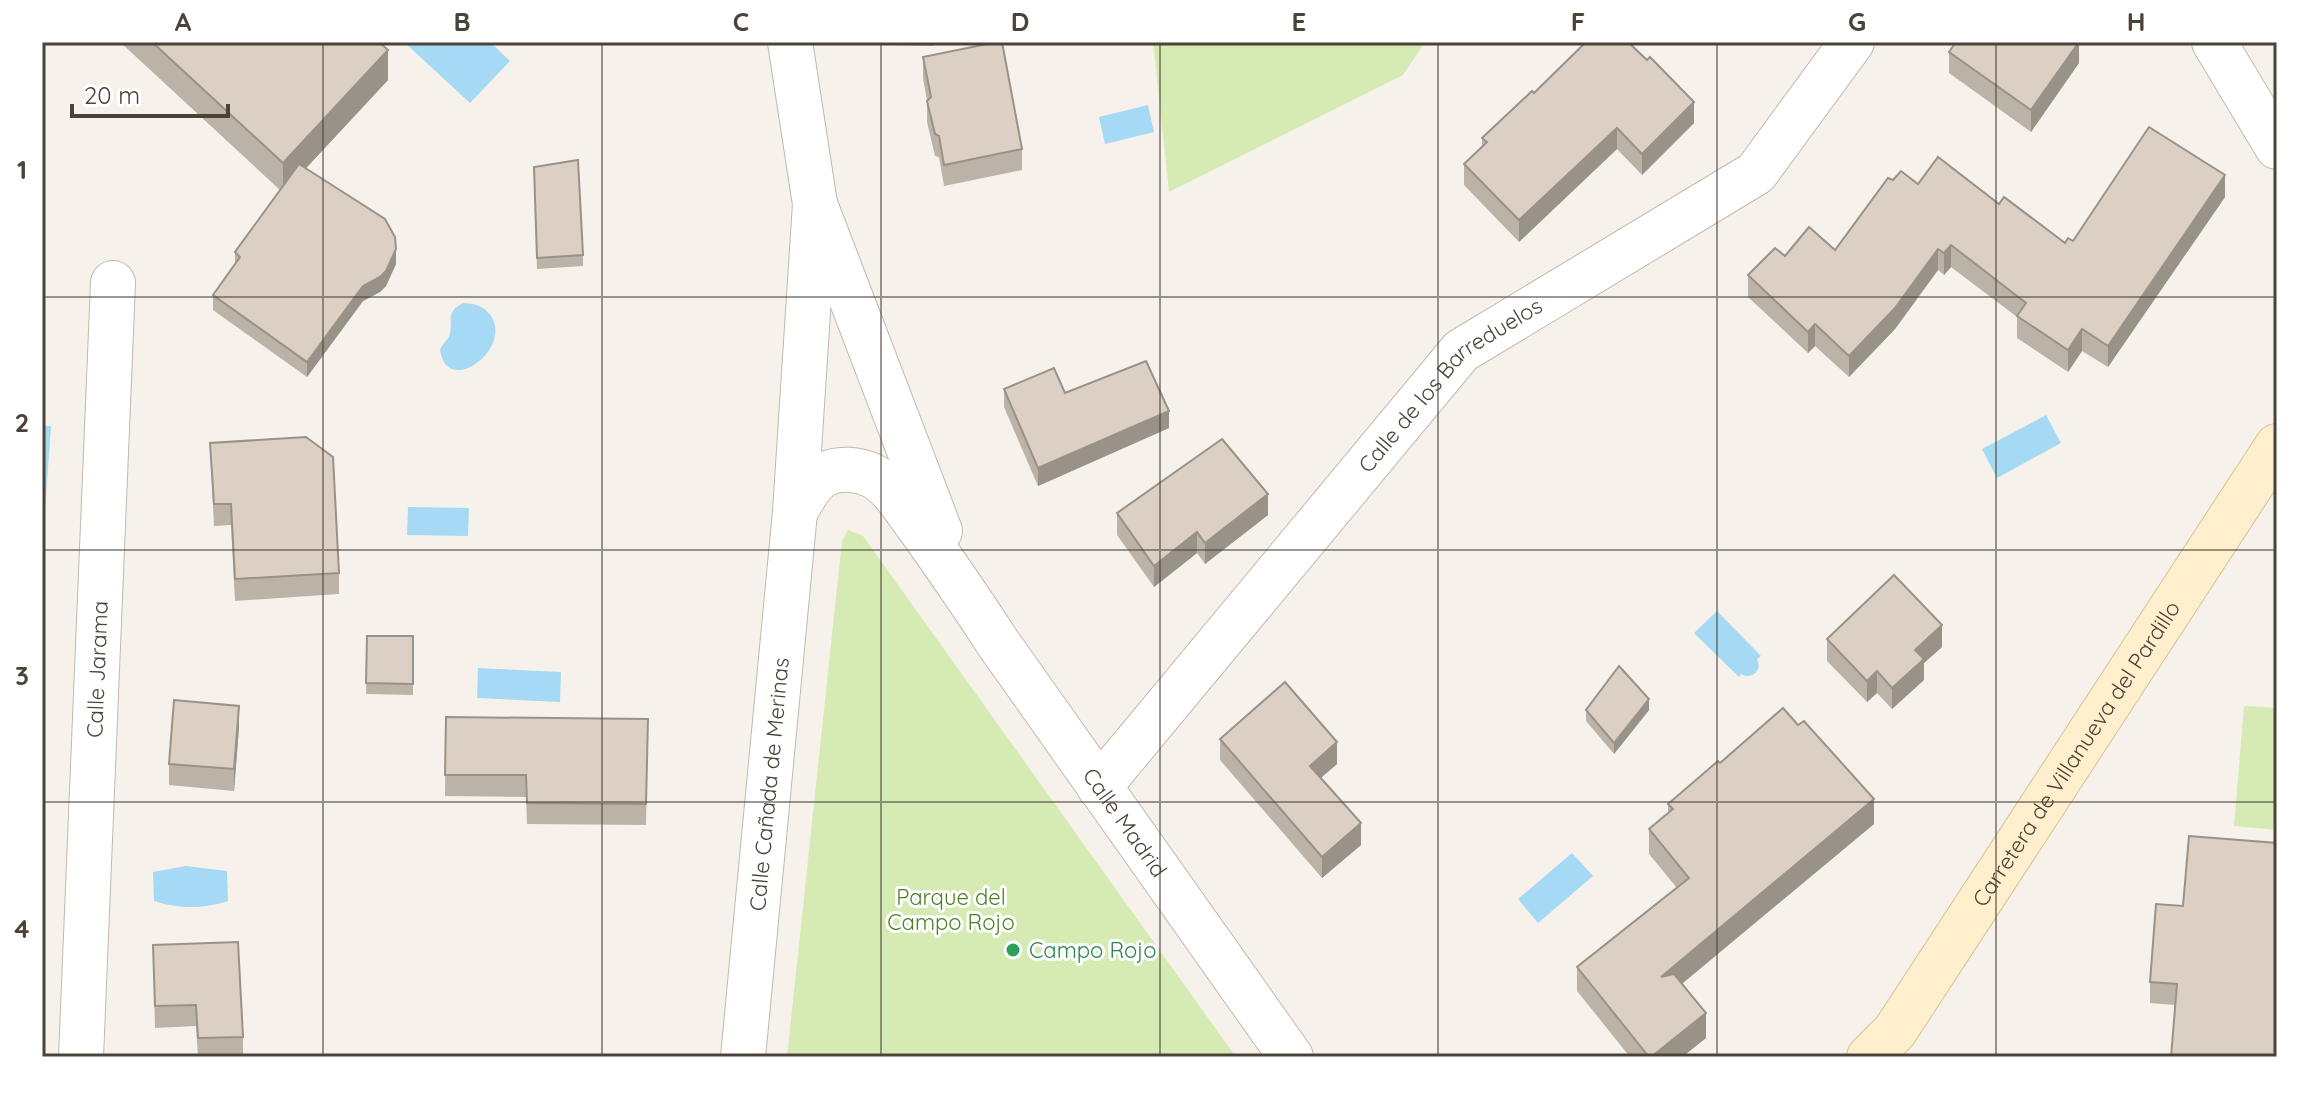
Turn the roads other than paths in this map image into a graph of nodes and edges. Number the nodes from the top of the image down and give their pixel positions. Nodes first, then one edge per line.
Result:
1 (790, 42) edge
2 (1852, 42) edge
3 (2214, 42) edge
4 (2277, 147) edge
5 (815, 204) junction
6 (113, 283) dead end
7 (2277, 446) edge
8 (795, 512) junction
9 (961, 585) junction
10 (1099, 787) junction
11 (81, 1057) edge
12 (743, 1057) edge
13 (1291, 1057) edge
14 (1869, 1057) edge

1 - 5 street
2 - 10 street, Calle de los Barreduelos
3 - 4 street
5 - 8 street, Calle Cañada de Merinas
5 - 9 street, Calle Madrid
6 - 11 street, Calle Jarama
7 - 14 street, Carretera de Villanueva del Pardillo
8 - 9 street, Calle Madrid
8 - 12 street, Calle Cañada de Merinas
9 - 10 street, Calle Madrid
10 - 13 street, Calle Madrid

